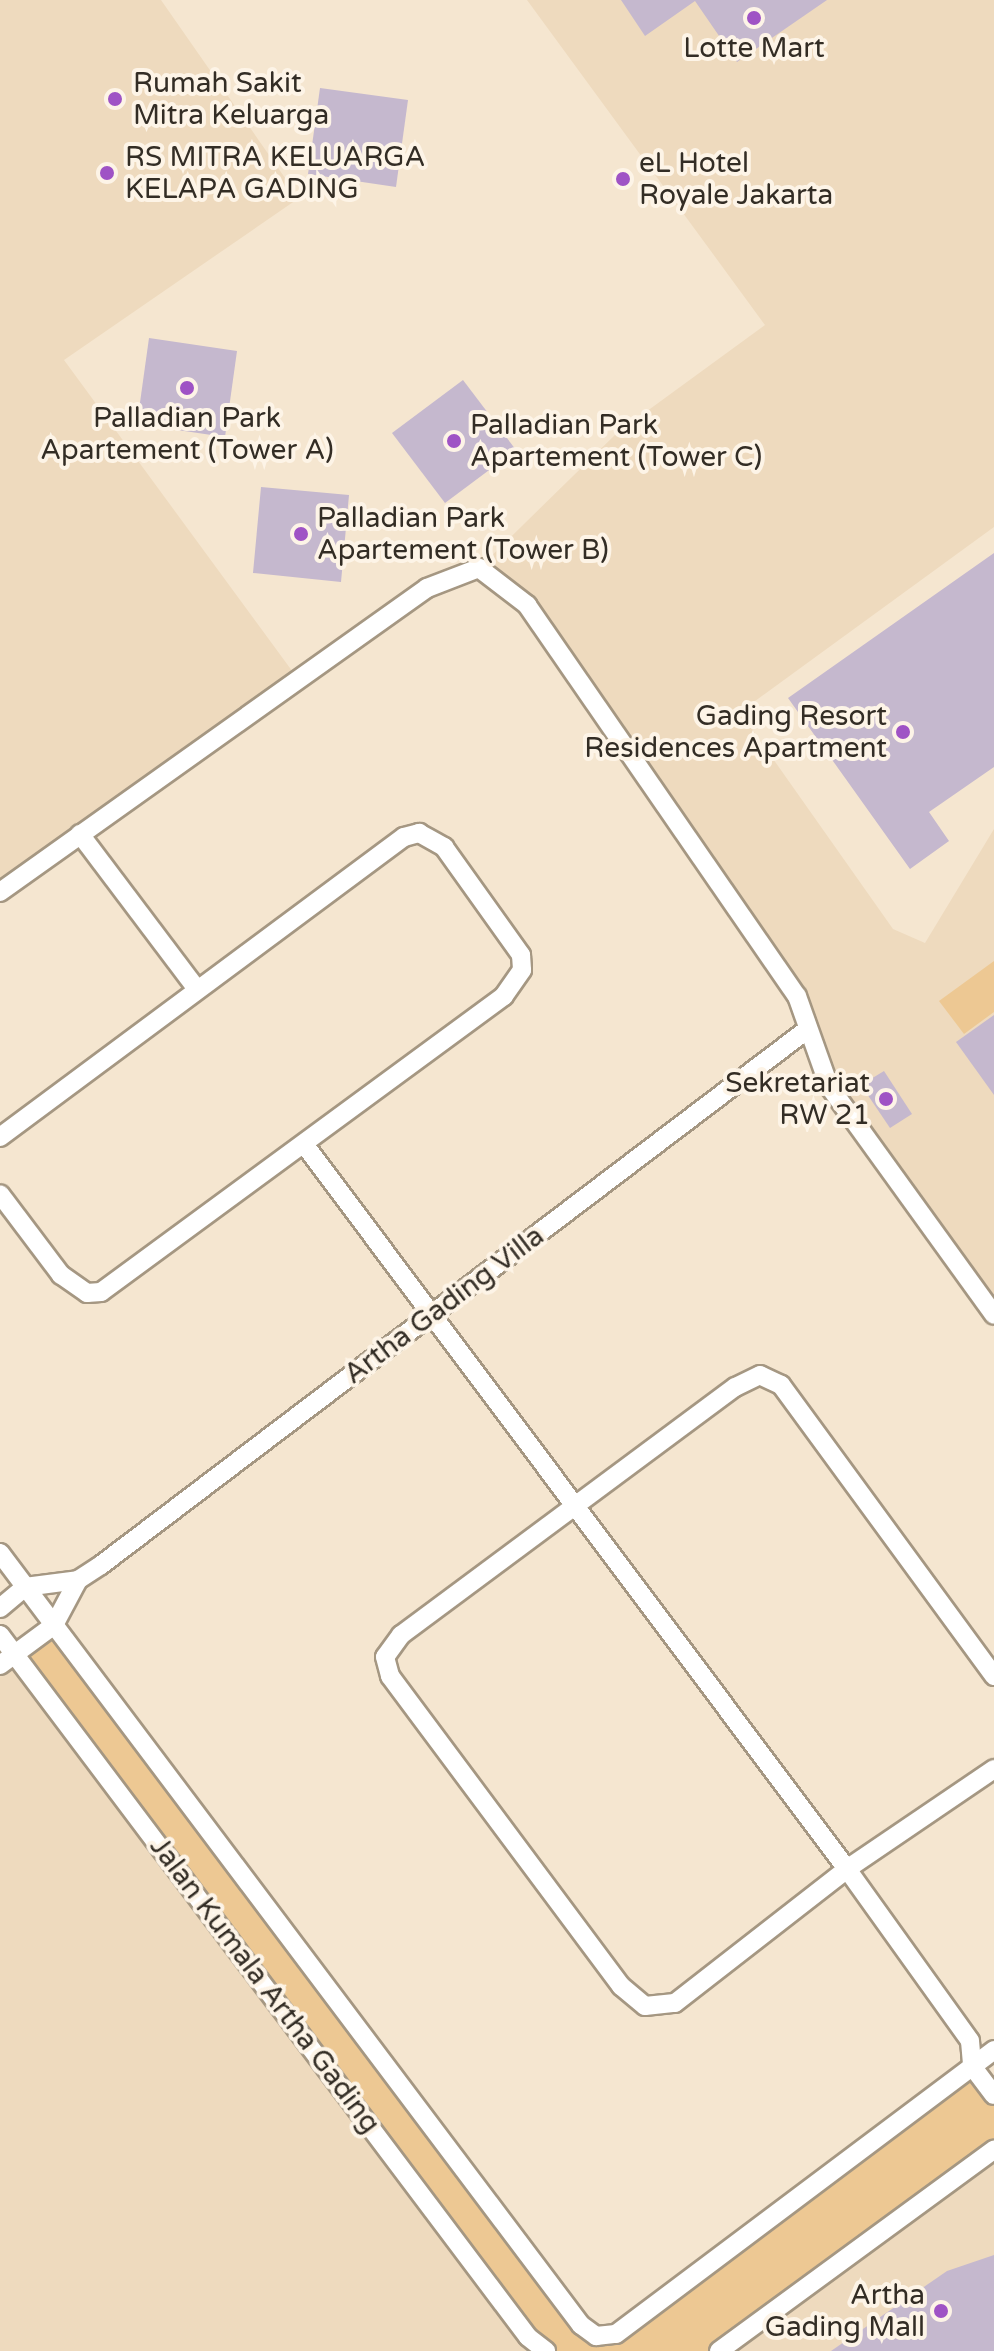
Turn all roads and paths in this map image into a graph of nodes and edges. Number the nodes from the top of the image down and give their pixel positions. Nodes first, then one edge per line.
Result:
1 (80, 834) junction
2 (0, 892) edge
3 (197, 989) junction
4 (808, 1029) junction
5 (0, 1137) edge
6 (304, 1144) junction
7 (0, 1194) edge
8 (432, 1315) junction
9 (994, 1315) edge
10 (576, 1508) junction
11 (0, 1553) edge
12 (78, 1580) junction
13 (25, 1587) junction
14 (0, 1608) edge
15 (54, 1625) junction
16 (0, 1635) edge
17 (8, 1659) edge
18 (994, 1676) edge
19 (994, 1769) edge
20 (847, 1869) junction
21 (970, 2041) junction
22 (994, 2050) edge
23 (972, 2066) junction
24 (994, 2095) edge
25 (994, 2150) edge
26 (529, 2344) edge
27 (546, 2351) edge
28 (719, 2351) edge

1 - 2 street
1 - 3 street
1 - 4 street
3 - 5 street
3 - 6 street
4 - 8 street, Artha Gading Villa
4 - 9 street
6 - 7 street
6 - 8 street
8 - 10 street
8 - 12 street, Artha Gading Villa
10 - 18 street
10 - 20 street
10 - 20 street
11 - 13 street
12 - 13 street, Artha Gading Villa
12 - 15 street, Artha Gading Villa
13 - 14 street
13 - 15 street
15 - 17 street
15 - 23 street
16 - 17 street, Jalan Kumala Artha Gading
17 - 26 street, Jalan Kumala Artha Gading
19 - 20 street
20 - 21 street
21 - 22 street
21 - 23 street
22 - 23 street
23 - 24 street
25 - 28 street
26 - 27 street, Jalan Kumala Artha Gading

